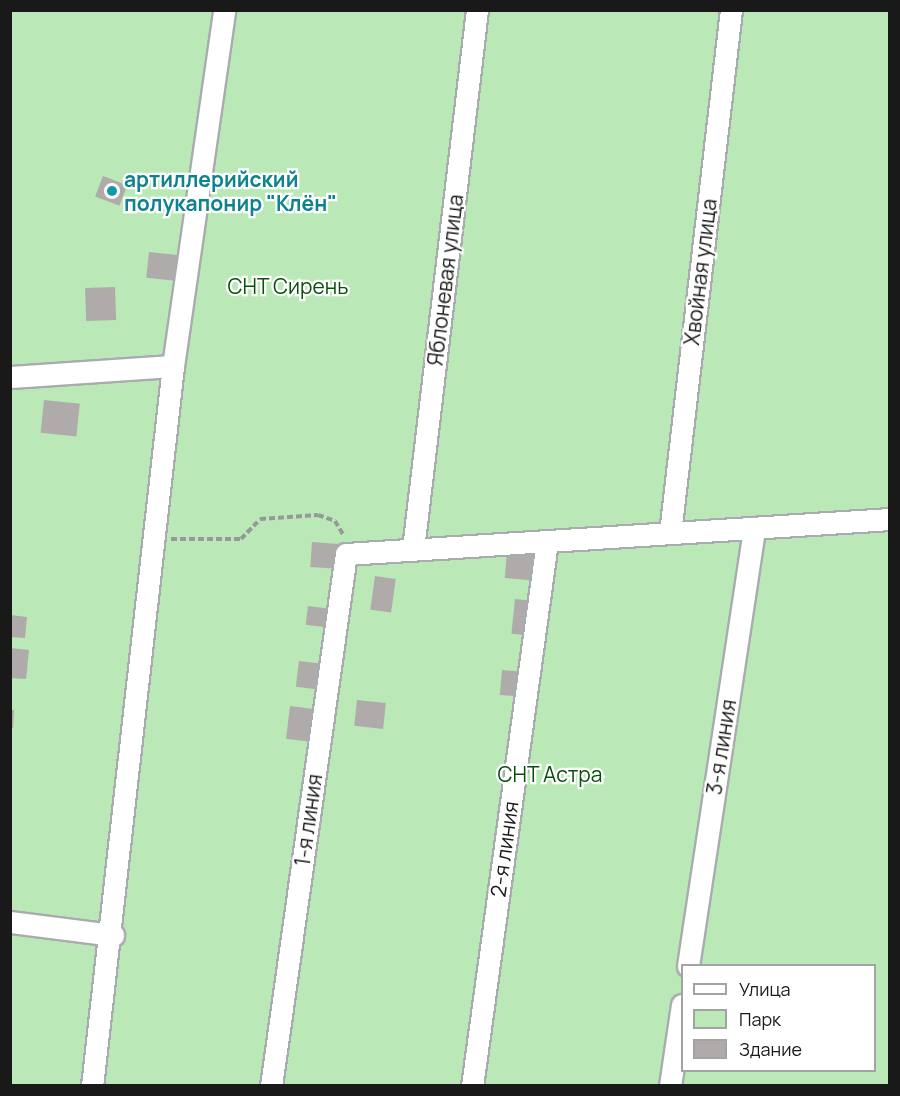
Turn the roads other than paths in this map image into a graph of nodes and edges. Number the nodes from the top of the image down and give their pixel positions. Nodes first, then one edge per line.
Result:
1 (224, 10) edge
2 (477, 10) edge
3 (731, 10) edge
4 (173, 366) junction
5 (10, 377) edge
6 (890, 519) edge
7 (754, 528) junction
8 (670, 533) junction
9 (547, 541) junction
10 (413, 549) junction
11 (10, 922) edge
12 (112, 935) junction
13 (688, 964) edge
14 (681, 1012) edge
15 (92, 1086) edge
16 (271, 1086) edge
17 (471, 1086) edge
18 (670, 1086) edge

1 - 4 street
2 - 10 street, Яблоневая улица
3 - 8 street, Хвойная улица
4 - 5 street
4 - 12 street
6 - 7 street
7 - 8 street
7 - 13 street, 3-я линия
8 - 9 street
9 - 10 street
9 - 17 street, 2-я линия
10 - 16 street, 1-я линия
11 - 12 street
12 - 15 street
14 - 18 street

